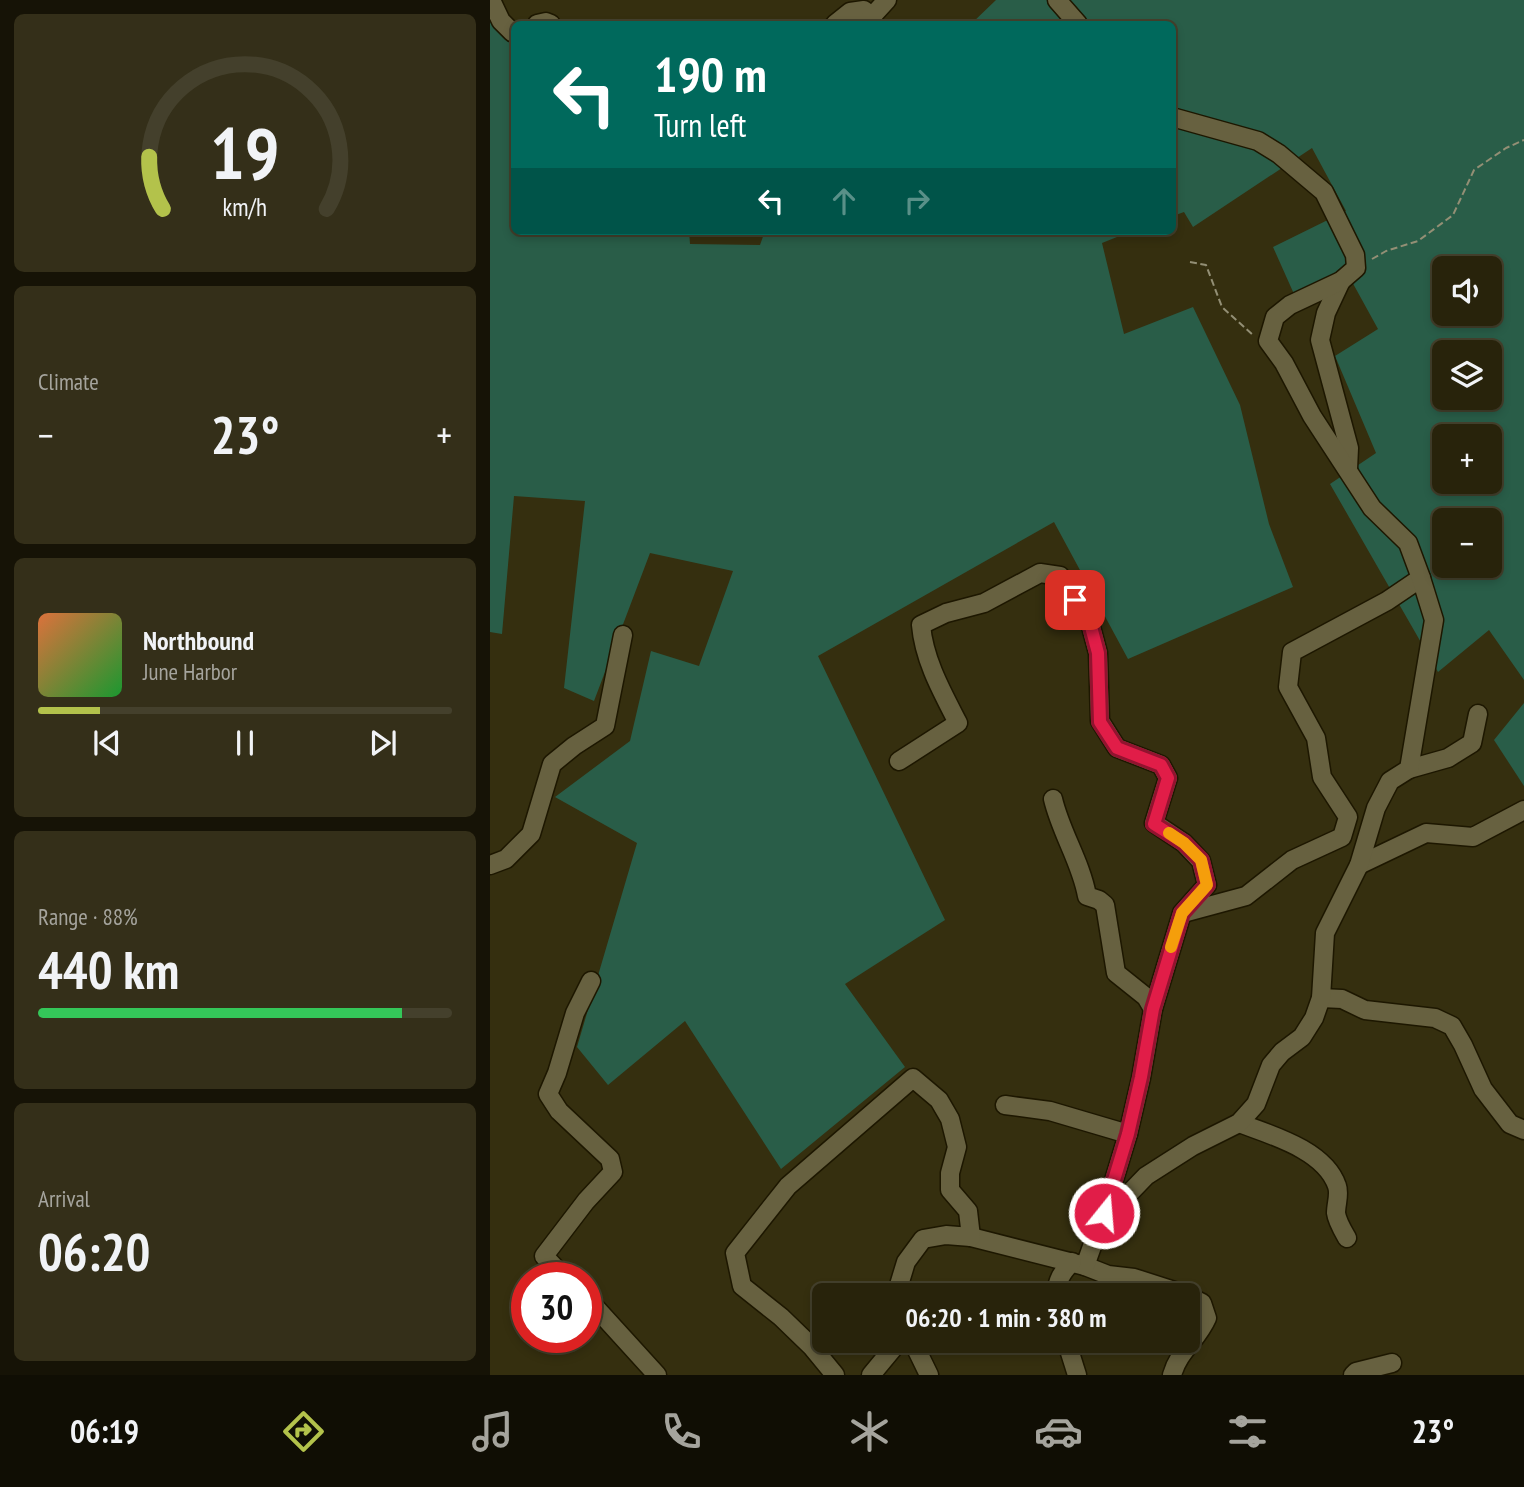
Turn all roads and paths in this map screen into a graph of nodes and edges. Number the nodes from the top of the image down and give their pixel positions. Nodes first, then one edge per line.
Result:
1 (491, 0) edge
2 (887, 0) edge
3 (1058, 0) edge
4 (839, 21) edge
5 (869, 21) edge
6 (1076, 21) edge
7 (511, 29) edge
8 (1176, 118) edge
9 (1524, 140) edge
10 (1190, 262) dead end
11 (1356, 268) junction
12 (1341, 281) junction
13 (1268, 341) junction
14 (1348, 469) junction
15 (1421, 578) junction
16 (623, 635) dead end
17 (1478, 714) dead end
18 (899, 761) dead end
19 (1409, 769) junction
20 (1053, 799) dead end
21 (1524, 810) edge
22 (490, 865) edge
23 (1359, 865) junction
24 (1182, 913) junction
25 (591, 981) dead end
26 (1321, 998) junction
27 (1153, 1009) junction
28 (1005, 1105) dead end
29 (1239, 1123) junction
30 (1524, 1130) edge
31 (1128, 1134) junction
32 (1104, 1213) junction
33 (971, 1237) junction
34 (1347, 1238) dead end
35 (550, 1262) edge
36 (1079, 1264) junction
37 (900, 1283) edge
38 (1057, 1283) edge
39 (1150, 1283) edge
40 (1200, 1302) edge
41 (602, 1315) edge
42 (1200, 1333) edge
43 (889, 1353) edge
44 (918, 1353) edge
45 (1070, 1353) edge
46 (1182, 1353) edge
47 (1392, 1363) dead end
48 (657, 1375) edge
49 (835, 1375) edge
50 (871, 1375) edge
51 (929, 1375) edge
52 (1077, 1375) edge
53 (1172, 1375) edge
54 (1353, 1375) edge

1 - 7 street
2 - 5 street
3 - 6 street
4 - 5 street
8 - 11 street
9 - 11 path
10 - 13 path
11 - 12 street
12 - 13 street
12 - 14 street
13 - 14 street
14 - 15 street
15 - 19 street
15 - 24 street
16 - 22 street
17 - 19 street
18 - 24 street
19 - 23 street
20 - 27 street
21 - 23 street
23 - 26 street
24 - 27 street
25 - 35 street
26 - 29 street
26 - 30 street
27 - 31 street
28 - 31 street
29 - 32 street
29 - 34 street
31 - 32 street
32 - 36 street
33 - 36 street
33 - 37 street
33 - 49 street
36 - 38 street
36 - 39 street
40 - 42 street
41 - 48 street
43 - 50 street
44 - 51 street
45 - 52 street
46 - 53 street
47 - 54 street

